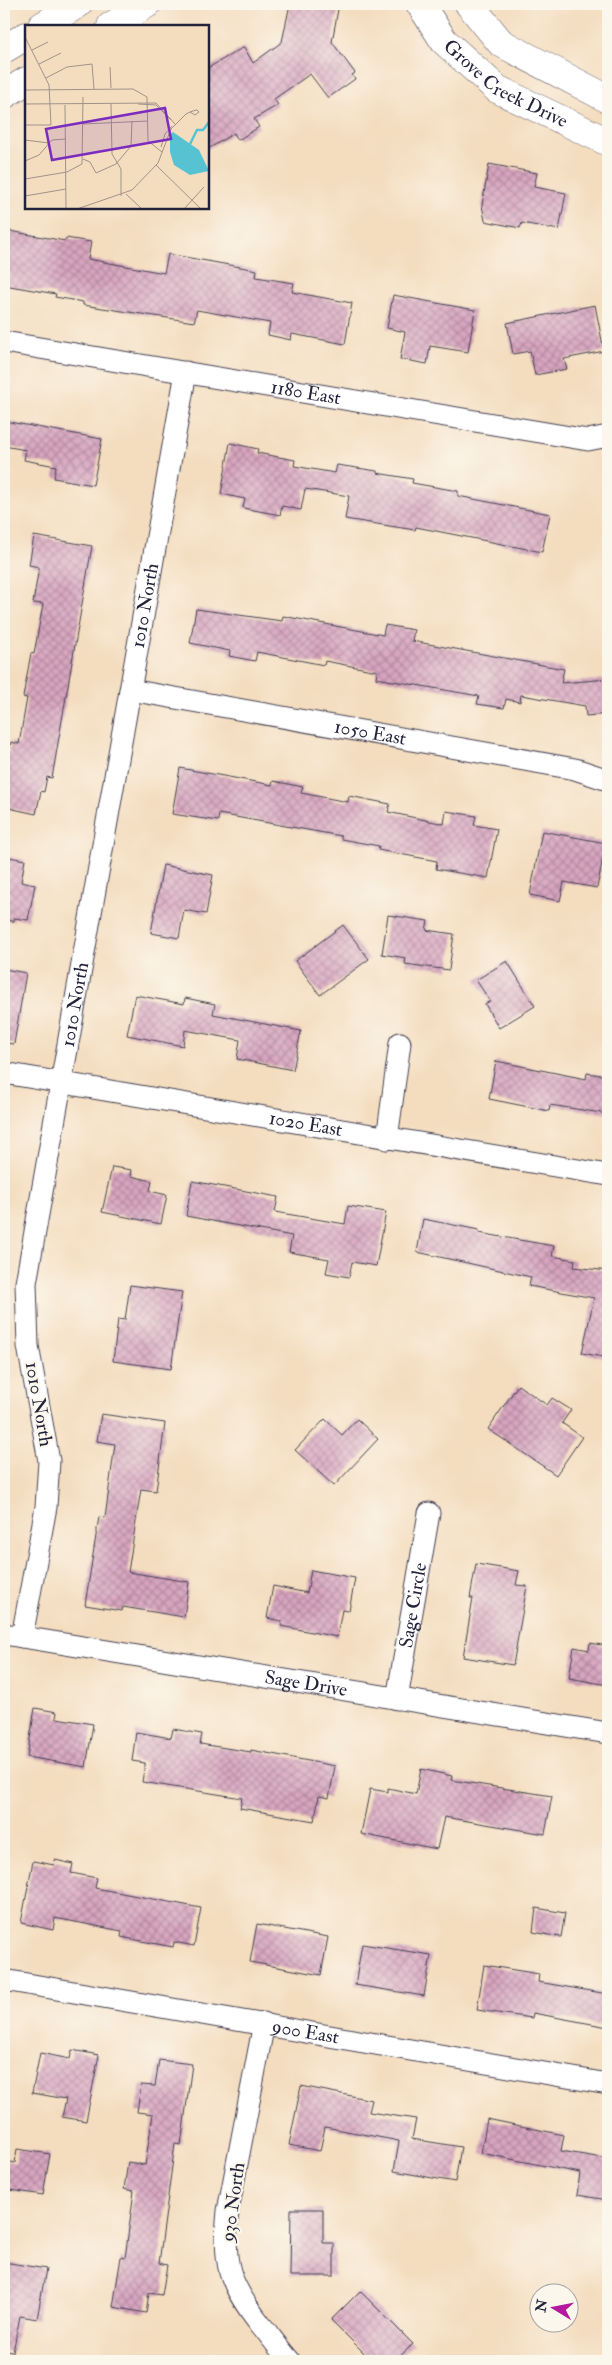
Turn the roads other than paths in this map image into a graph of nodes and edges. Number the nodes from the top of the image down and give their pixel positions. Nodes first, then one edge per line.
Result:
1 (78, 4) edge
2 (147, 4) edge
3 (420, 4) edge
4 (469, 4) edge
5 (44, 25) edge
6 (113, 25) edge
7 (25, 37) edge
8 (4, 49) edge
9 (25, 82) edge
10 (4, 95) edge
11 (608, 99) edge
12 (608, 142) edge
13 (4, 342) edge
14 (186, 372) junction
15 (608, 436) edge
16 (130, 690) junction
17 (608, 780) edge
18 (400, 1043) dead end
19 (4, 1073) edge
20 (61, 1084) junction
21 (387, 1139) junction
22 (608, 1175) edge
23 (429, 1513) dead end
24 (13, 1636) edge
25 (397, 1699) junction
26 (608, 1733) edge
27 (4, 1980) edge
28 (264, 2023) junction
29 (608, 2084) edge
30 (283, 2359) edge

1 - 5 street
2 - 6 street
3 - 12 street, Grove Creek Drive
4 - 11 street, Grove Creek Drive
7 - 8 street
9 - 10 street
13 - 14 street, 1180 East
14 - 15 street, 1180 East
14 - 16 street, 1010 North
16 - 17 street, 1050 East
16 - 20 street, 1010 North
18 - 21 street
19 - 20 street, 1020 East
20 - 21 street, 1020 East
20 - 24 street, 1010 North
21 - 22 street, 1020 East
23 - 25 street, Sage Circle
24 - 25 street, Sage Drive
25 - 26 street, Sage Drive
27 - 28 street, 900 East
28 - 29 street, 900 East
28 - 30 street, 930 North

